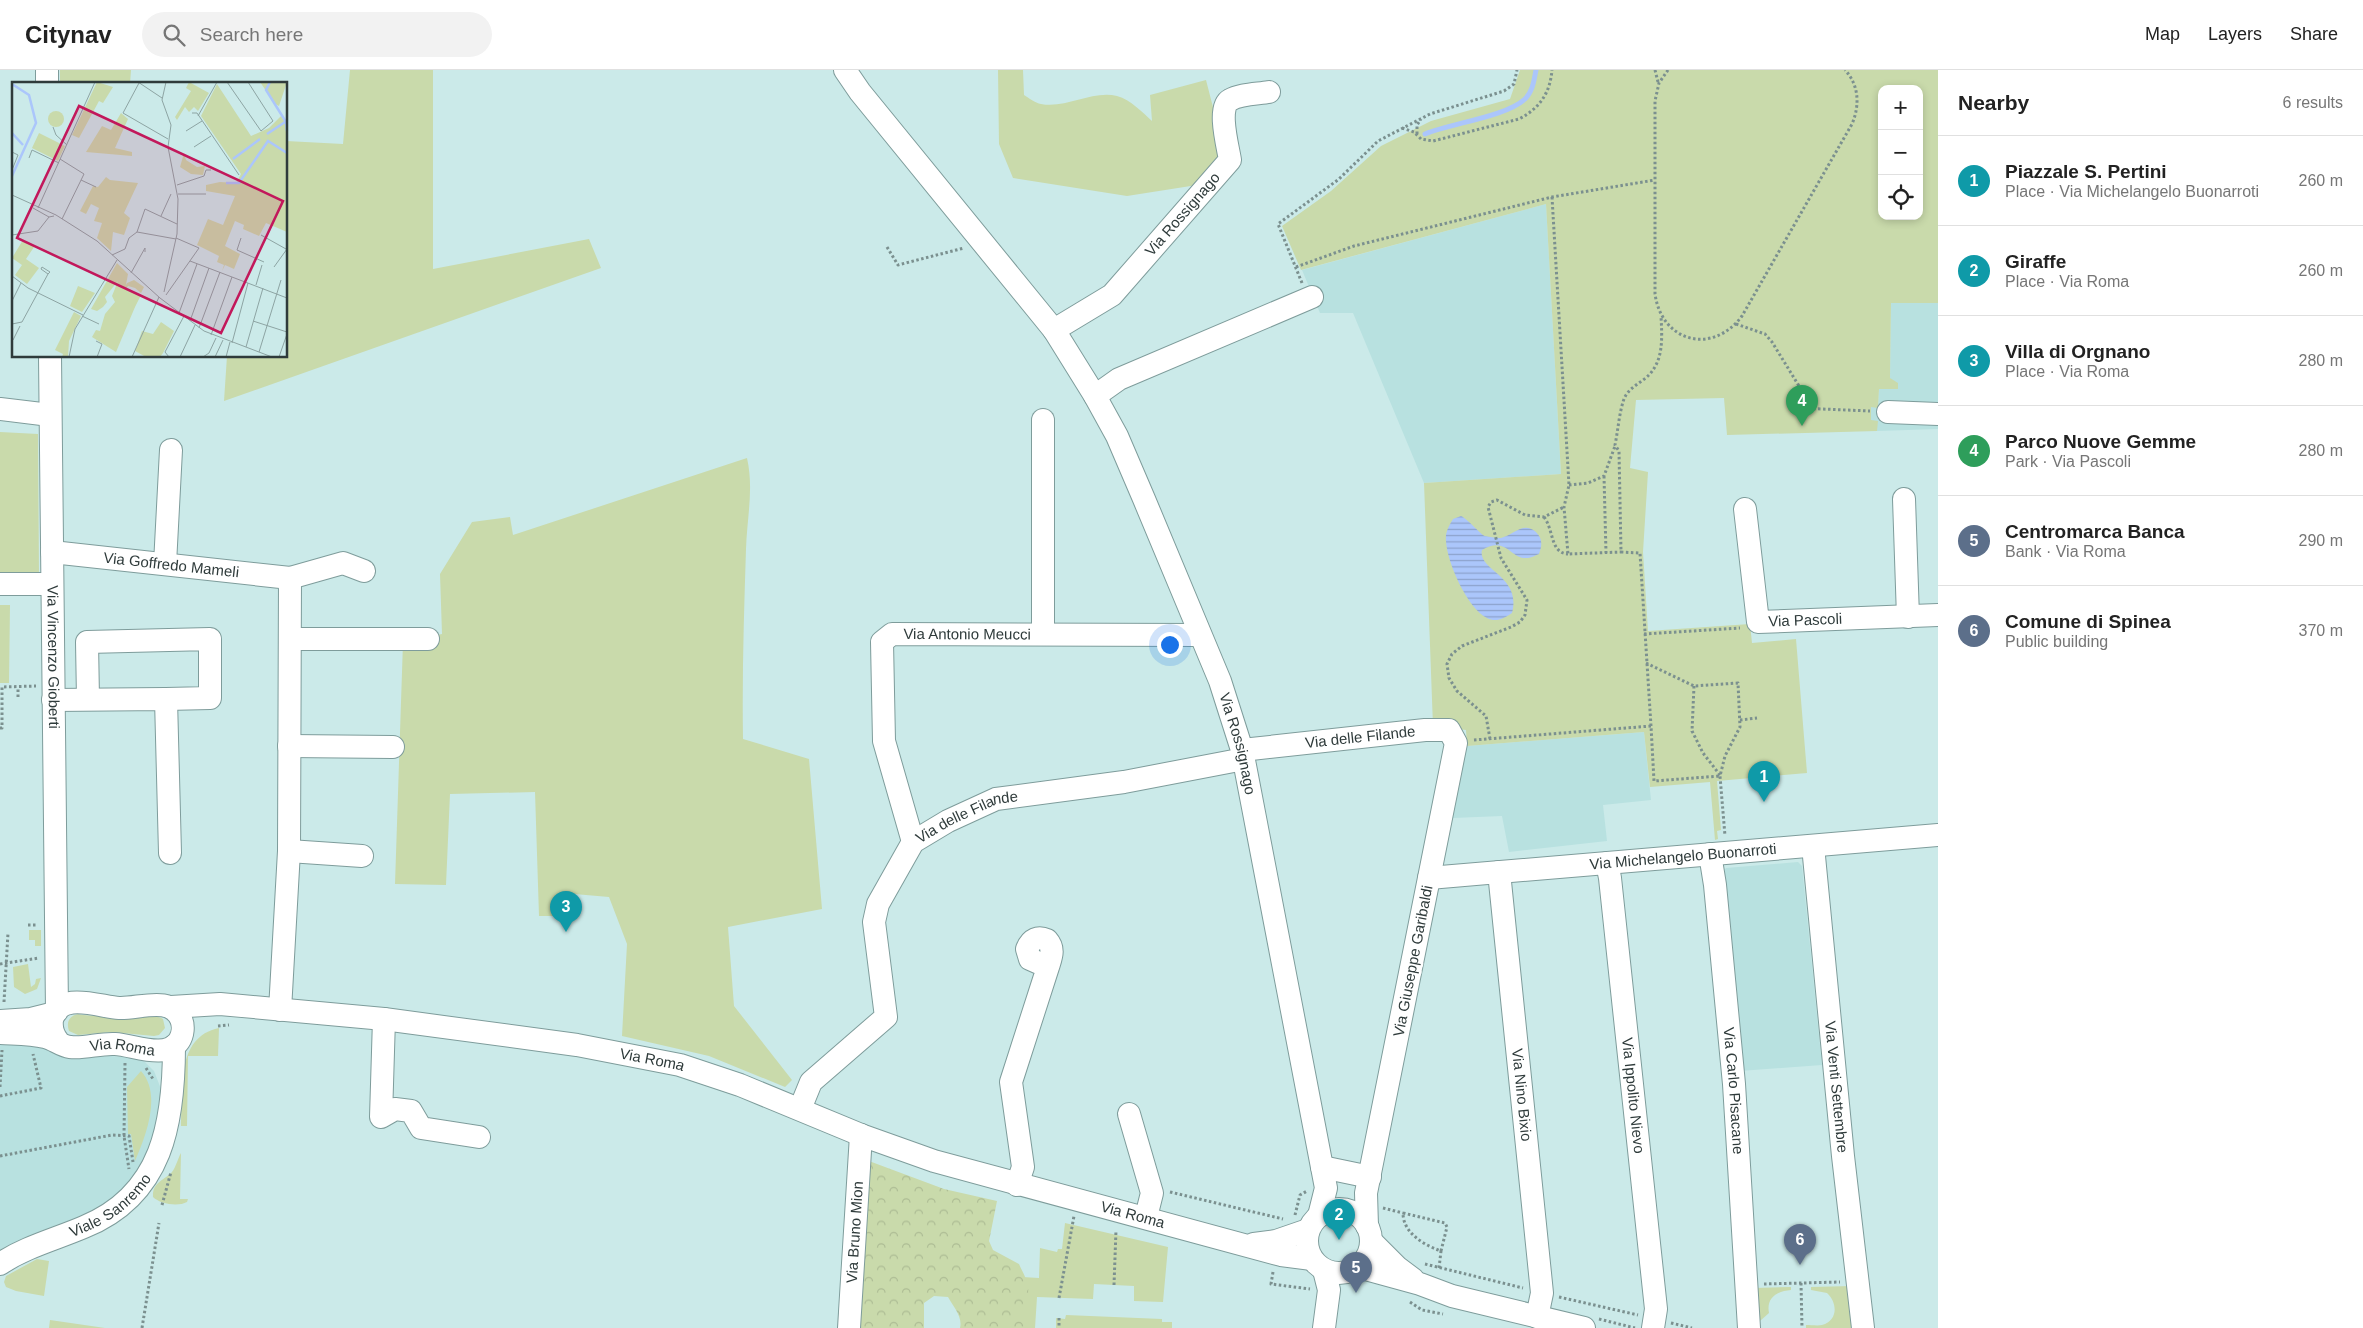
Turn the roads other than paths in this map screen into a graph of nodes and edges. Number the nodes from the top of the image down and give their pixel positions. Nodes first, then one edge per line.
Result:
1 (845, 70) edge
2 (1269, 92) dead end
3 (1312, 297) dead end
4 (1054, 330) junction
5 (50, 358) edge
6 (1095, 396) junction
7 (0, 409) edge
8 (1888, 412) road end
9 (1938, 414) edge
10 (50, 415) junction
11 (1042, 420) dead end
12 (170, 450) dead end
13 (1904, 499) dead end
14 (1745, 508) dead end
15 (52, 552) junction
16 (165, 564) junction
17 (364, 571) dead end
18 (290, 578) junction
19 (0, 584) edge
20 (52, 584) junction
21 (1938, 615) edge
22 (1908, 617) junction
23 (1043, 634) junction
24 (1200, 635) junction
25 (290, 638) junction
26 (428, 638) dead end
27 (48, 693) junction
28 (88, 699) junction
29 (166, 699) junction
30 (1452, 736) joint
31 (289, 746) junction
32 (393, 747) dead end
33 (1243, 754) junction
34 (1938, 835) edge
35 (913, 842) junction
36 (1813, 846) junction
37 (1717, 848) junction
38 (289, 851) junction
39 (170, 854) dead end
40 (362, 856) dead end
41 (1607, 863) junction
42 (1499, 872) junction
43 (1429, 878) junction
44 (51, 958) junction
45 (1048, 967) dead end
46 (78, 1002) junction
47 (171, 1007) junction
48 (274, 1010) junction
49 (56, 1012) junction
50 (384, 1019) junction
51 (1, 1029) edge
52 (58, 1041) junction
53 (178, 1041) junction
54 (141, 1047) junction
55 (170, 1102) junction
56 (800, 1110) junction
57 (1129, 1114) dead end
58 (861, 1135) junction
59 (479, 1137) dead end
60 (1319, 1182) junction
61 (1017, 1185) junction
62 (1376, 1196) junction
63 (1146, 1218) junction
64 (1363, 1221) junction
65 (1306, 1222) junction
66 (1248, 1244) junction
67 (0, 1264) edge
68 (1331, 1275) junction
69 (1420, 1284) junction
70 (1538, 1317) junction
71 (1655, 1322) edge
72 (850, 1328) edge
73 (1324, 1328) edge
74 (1584, 1328) edge
75 (1749, 1328) edge
76 (1863, 1328) edge

1 - 4 street, Via Rossignago
2 - 4 street, Via Rossignago
3 - 6 street
4 - 6 street, Via Rossignago
5 - 10 street, Via Vincenzo Gioberti
6 - 24 street, Via Rossignago
7 - 10 street
8 - 9 street
10 - 15 street, Via Vincenzo Gioberti
11 - 23 street
12 - 16 street
13 - 22 street
14 - 22 street, Via Pascoli
15 - 16 street, Via Goffredo Mameli
15 - 20 street, Via Vincenzo Gioberti
16 - 18 street, Via Goffredo Mameli
17 - 18 street, Via Goffredo Mameli
18 - 25 street
19 - 20 street
20 - 27 street, Via Vincenzo Gioberti
21 - 22 street, Via Pascoli
23 - 24 street, Via Antonio Meucci
23 - 35 street, Via Antonio Meucci
24 - 33 street, Via Rossignago
25 - 26 street
25 - 31 street
27 - 28 street
27 - 44 street, Via Vincenzo Gioberti
28 - 29 street
28 - 29 street
29 - 39 street
30 - 33 street, Via delle Filande
30 - 43 street, Via Giuseppe Garibaldi
31 - 32 street
31 - 38 street
33 - 35 street, Via delle Filande
33 - 60 street, Via Rossignago
34 - 36 street, Via Michelangelo Buonarroti
35 - 56 street, Via delle Filande
36 - 37 street, Via Michelangelo Buonarroti
36 - 76 street, Via Venti Settembre
37 - 41 street, Via Michelangelo Buonarroti
37 - 75 street, Via Carlo Pisacane
38 - 40 street
38 - 48 street
41 - 42 street, Via Michelangelo Buonarroti
41 - 71 street, Via Ippolito Nievo
42 - 43 street, Via Michelangelo Buonarroti
42 - 70 street, Via Nino Bixio
43 - 62 street, Via Giuseppe Garibaldi
44 - 46 street, Via Vincenzo Gioberti
44 - 49 street, Via Vincenzo Gioberti
45 - 61 street
46 - 47 street, Via Roma
46 - 49 street
47 - 48 street, Via Roma
47 - 53 street
48 - 50 street, Via Roma
48 - 53 street, Via Roma
49 - 51 street
49 - 52 street
50 - 56 street, Via Roma
50 - 59 street
51 - 52 street, Via Roma
52 - 54 street, Via Roma
53 - 54 street, Via Roma
53 - 55 street, Viale Sanremo
54 - 55 street, Viale Sanremo
55 - 67 street, Viale Sanremo
56 - 58 street, Via Roma
57 - 63 street
58 - 61 street, Via Roma
58 - 72 street, Via Bruno Mion
60 - 62 street
60 - 64 street, Via Rossignago
60 - 65 street, Via Rossignago
61 - 63 street, Via Roma
62 - 64 street, Via Giuseppe Garibaldi
63 - 66 street, Via Roma
64 - 65 street, Via Roma
64 - 68 street
64 - 69 street, Via Roma
65 - 66 street, Via Roma
65 - 68 street
66 - 68 street, Via Roma
68 - 69 street, Via Roma
68 - 73 street
69 - 70 street, Via Roma
70 - 74 street, Via Roma

